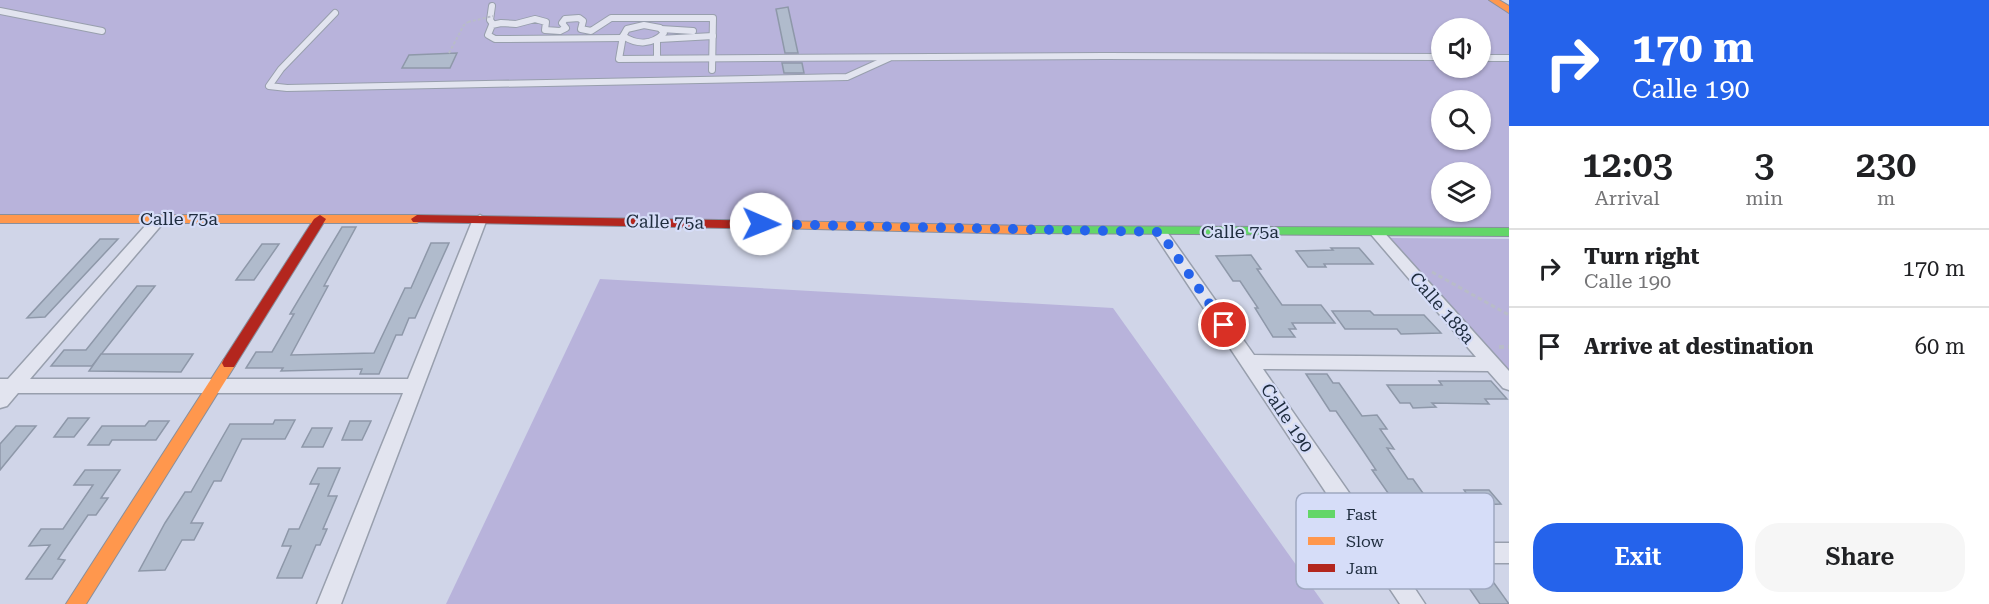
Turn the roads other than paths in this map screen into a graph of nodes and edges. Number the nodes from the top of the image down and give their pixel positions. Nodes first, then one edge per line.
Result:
1 (1493, 0) edge
2 (1509, 1) edge
3 (492, 6) dead end
4 (1509, 10) edge
5 (0, 11) edge
6 (335, 13) dead end
7 (634, 18) junction
8 (663, 18) junction
9 (493, 24) junction
10 (660, 28) junction
11 (102, 31) dead end
12 (713, 33) junction
13 (623, 36) junction
14 (658, 39) junction
15 (892, 57) junction
16 (1431, 57) edge
17 (657, 58) junction
18 (713, 58) junction
19 (1491, 58) edge
20 (1509, 58) edge
21 (712, 70) dead end
22 (1, 219) edge
23 (159, 219) junction
24 (320, 219) junction
25 (480, 219) junction
26 (1160, 232) junction
27 (1376, 232) junction
28 (1509, 232) edge
29 (1249, 362) junction
30 (1491, 363) junction
31 (1509, 383) edge
32 (6, 386) edge
33 (213, 386) junction
34 (415, 386) junction
35 (0, 401) edge
36 (1338, 493) edge
37 (1403, 589) edge
38 (75, 604) edge
39 (329, 604) edge
40 (1413, 604) edge

1 - 2 street
1 - 4 street
3 - 9 lane
5 - 11 lane
6 - 15 lane
7 - 8 lane
7 - 9 lane
7 - 13 lane
8 - 10 lane
8 - 12 lane
9 - 13 lane
10 - 12 lane
10 - 13 lane
10 - 14 lane
12 - 14 lane
12 - 18 lane
13 - 14 lane
13 - 17 lane
14 - 17 lane
15 - 16 lane
15 - 18 lane
17 - 18 lane
18 - 21 lane
19 - 20 lane
22 - 23 street, Calle 75a
23 - 24 street, Calle 75a
23 - 32 street
24 - 25 street, Calle 75a
24 - 33 street
25 - 26 street, Calle 75a
25 - 34 street
26 - 27 street, Calle 75a
26 - 29 street, Calle 190
27 - 28 street, Calle 75a
27 - 30 street, Calle 188a
29 - 30 street
29 - 36 street, Calle 190
30 - 31 street, Calle 188a
32 - 33 street
32 - 35 street
33 - 34 street
33 - 38 street
34 - 39 street
37 - 40 street, Calle 190

